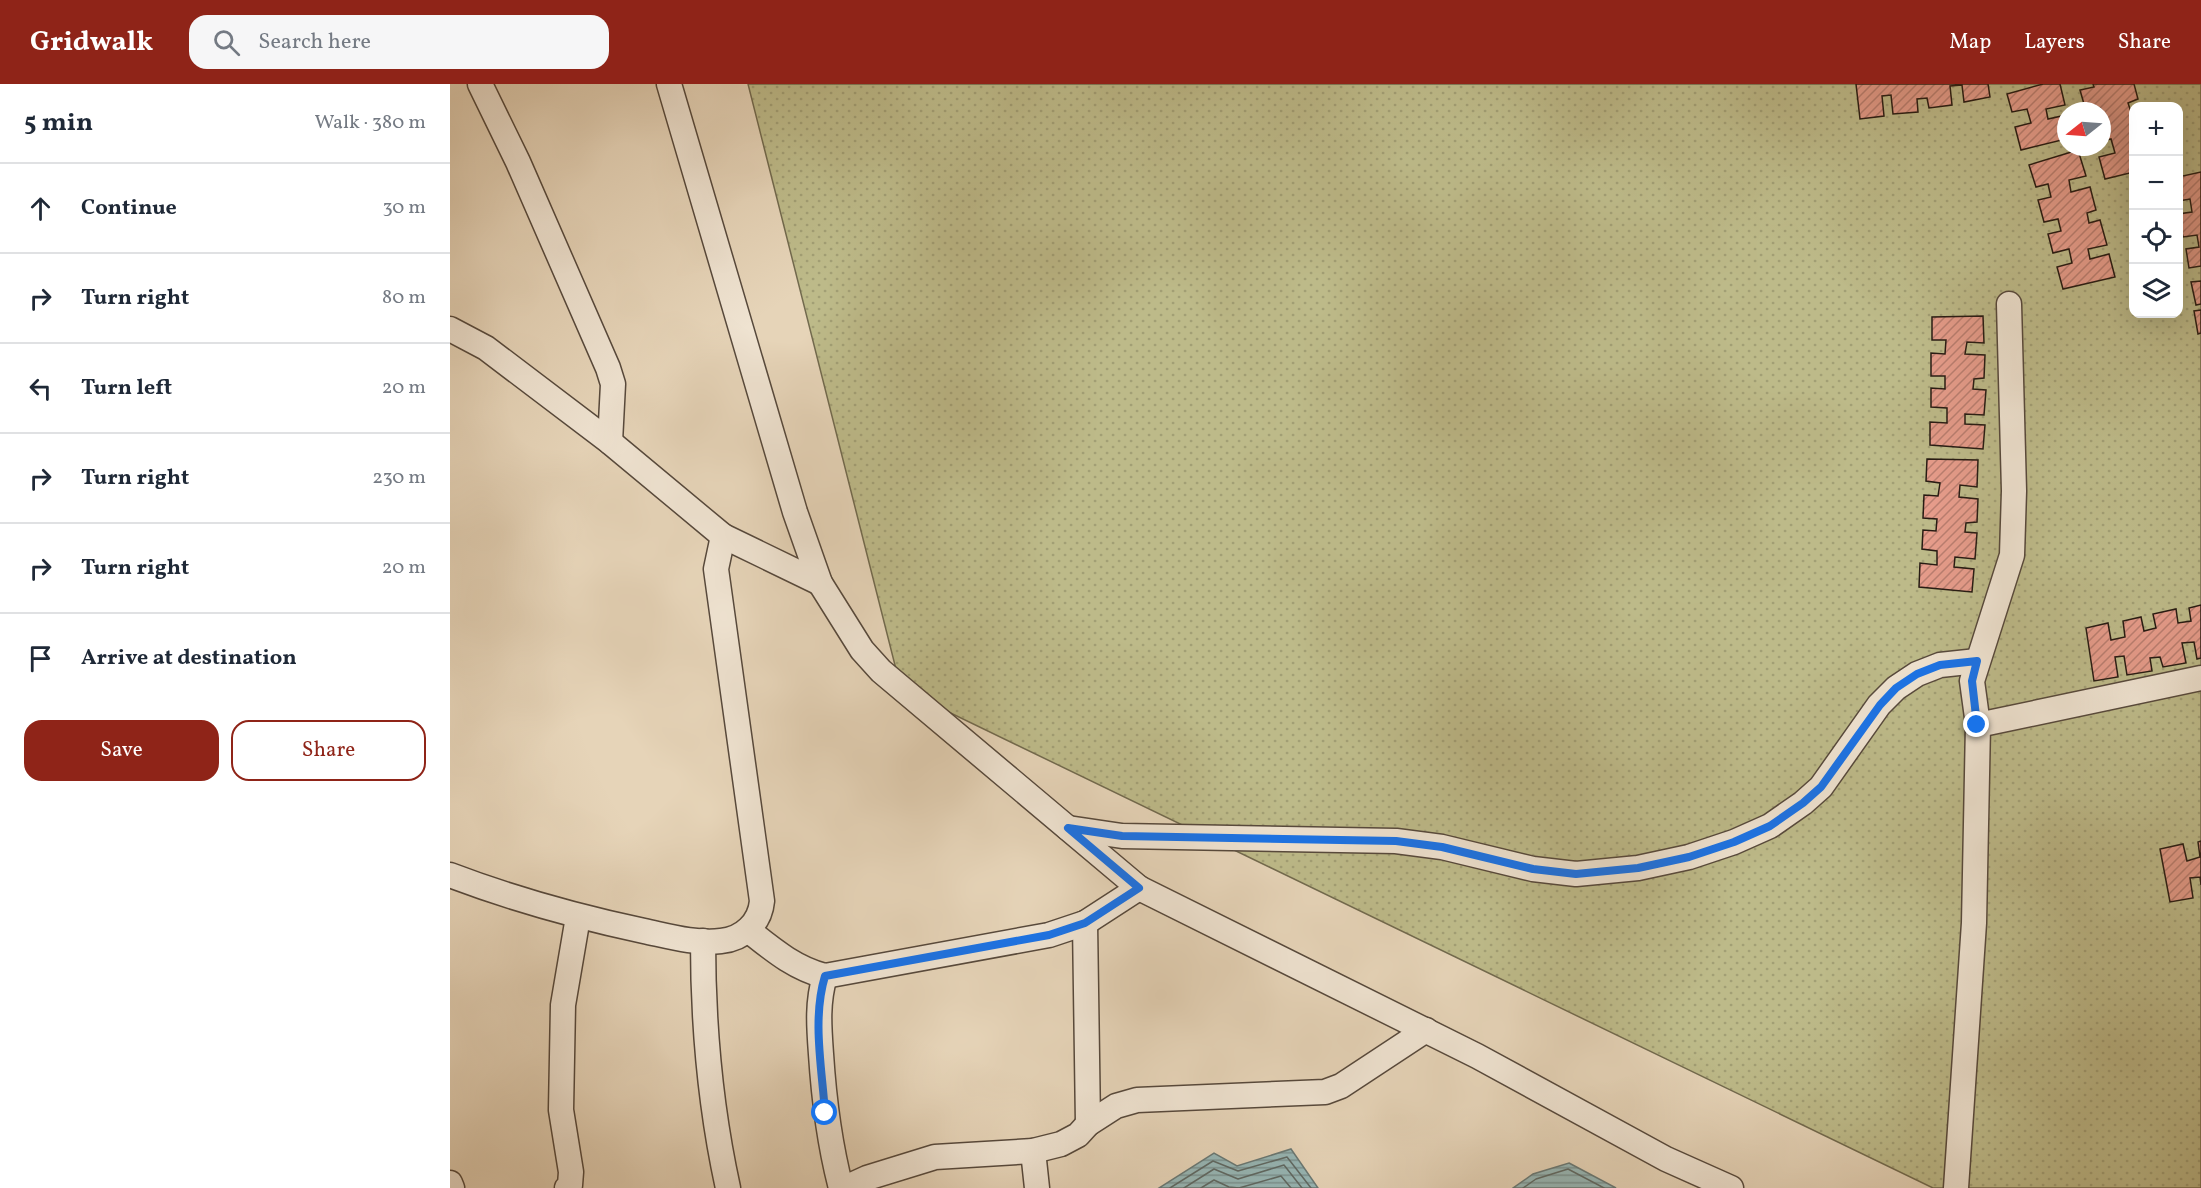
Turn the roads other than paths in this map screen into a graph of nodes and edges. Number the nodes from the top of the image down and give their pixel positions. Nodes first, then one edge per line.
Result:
1 (480, 84) edge
2 (669, 84) edge
3 (2009, 304) dead end
4 (450, 329) edge
5 (610, 442) junction
6 (723, 536) junction
7 (820, 583) junction
8 (1977, 661) junction
9 (2201, 678) edge
10 (1977, 725) junction
11 (1068, 828) junction
12 (450, 875) edge
13 (1139, 888) junction
14 (578, 917) junction
15 (1085, 923) junction
16 (748, 930) junction
17 (704, 941) junction
18 (825, 976) junction
19 (1426, 1030) junction
20 (1088, 1124) junction
21 (1033, 1151) junction
22 (450, 1182) edge
23 (452, 1188) edge
24 (567, 1188) edge
25 (728, 1188) edge
26 (843, 1188) edge
27 (1037, 1188) edge
28 (1731, 1188) edge
29 (1956, 1188) edge

1 - 5 street
2 - 7 street
3 - 8 street
4 - 5 street
5 - 6 street
6 - 7 street
6 - 16 street
7 - 11 street
8 - 10 street
8 - 11 street
9 - 10 street
10 - 29 street
11 - 13 street
12 - 14 street
13 - 15 street
13 - 19 street
14 - 17 street
14 - 24 street
15 - 18 street
15 - 20 street
16 - 17 street
16 - 18 street
17 - 25 street
18 - 26 street
19 - 20 street
19 - 28 street
20 - 21 street
21 - 26 street
21 - 27 street
22 - 23 street

